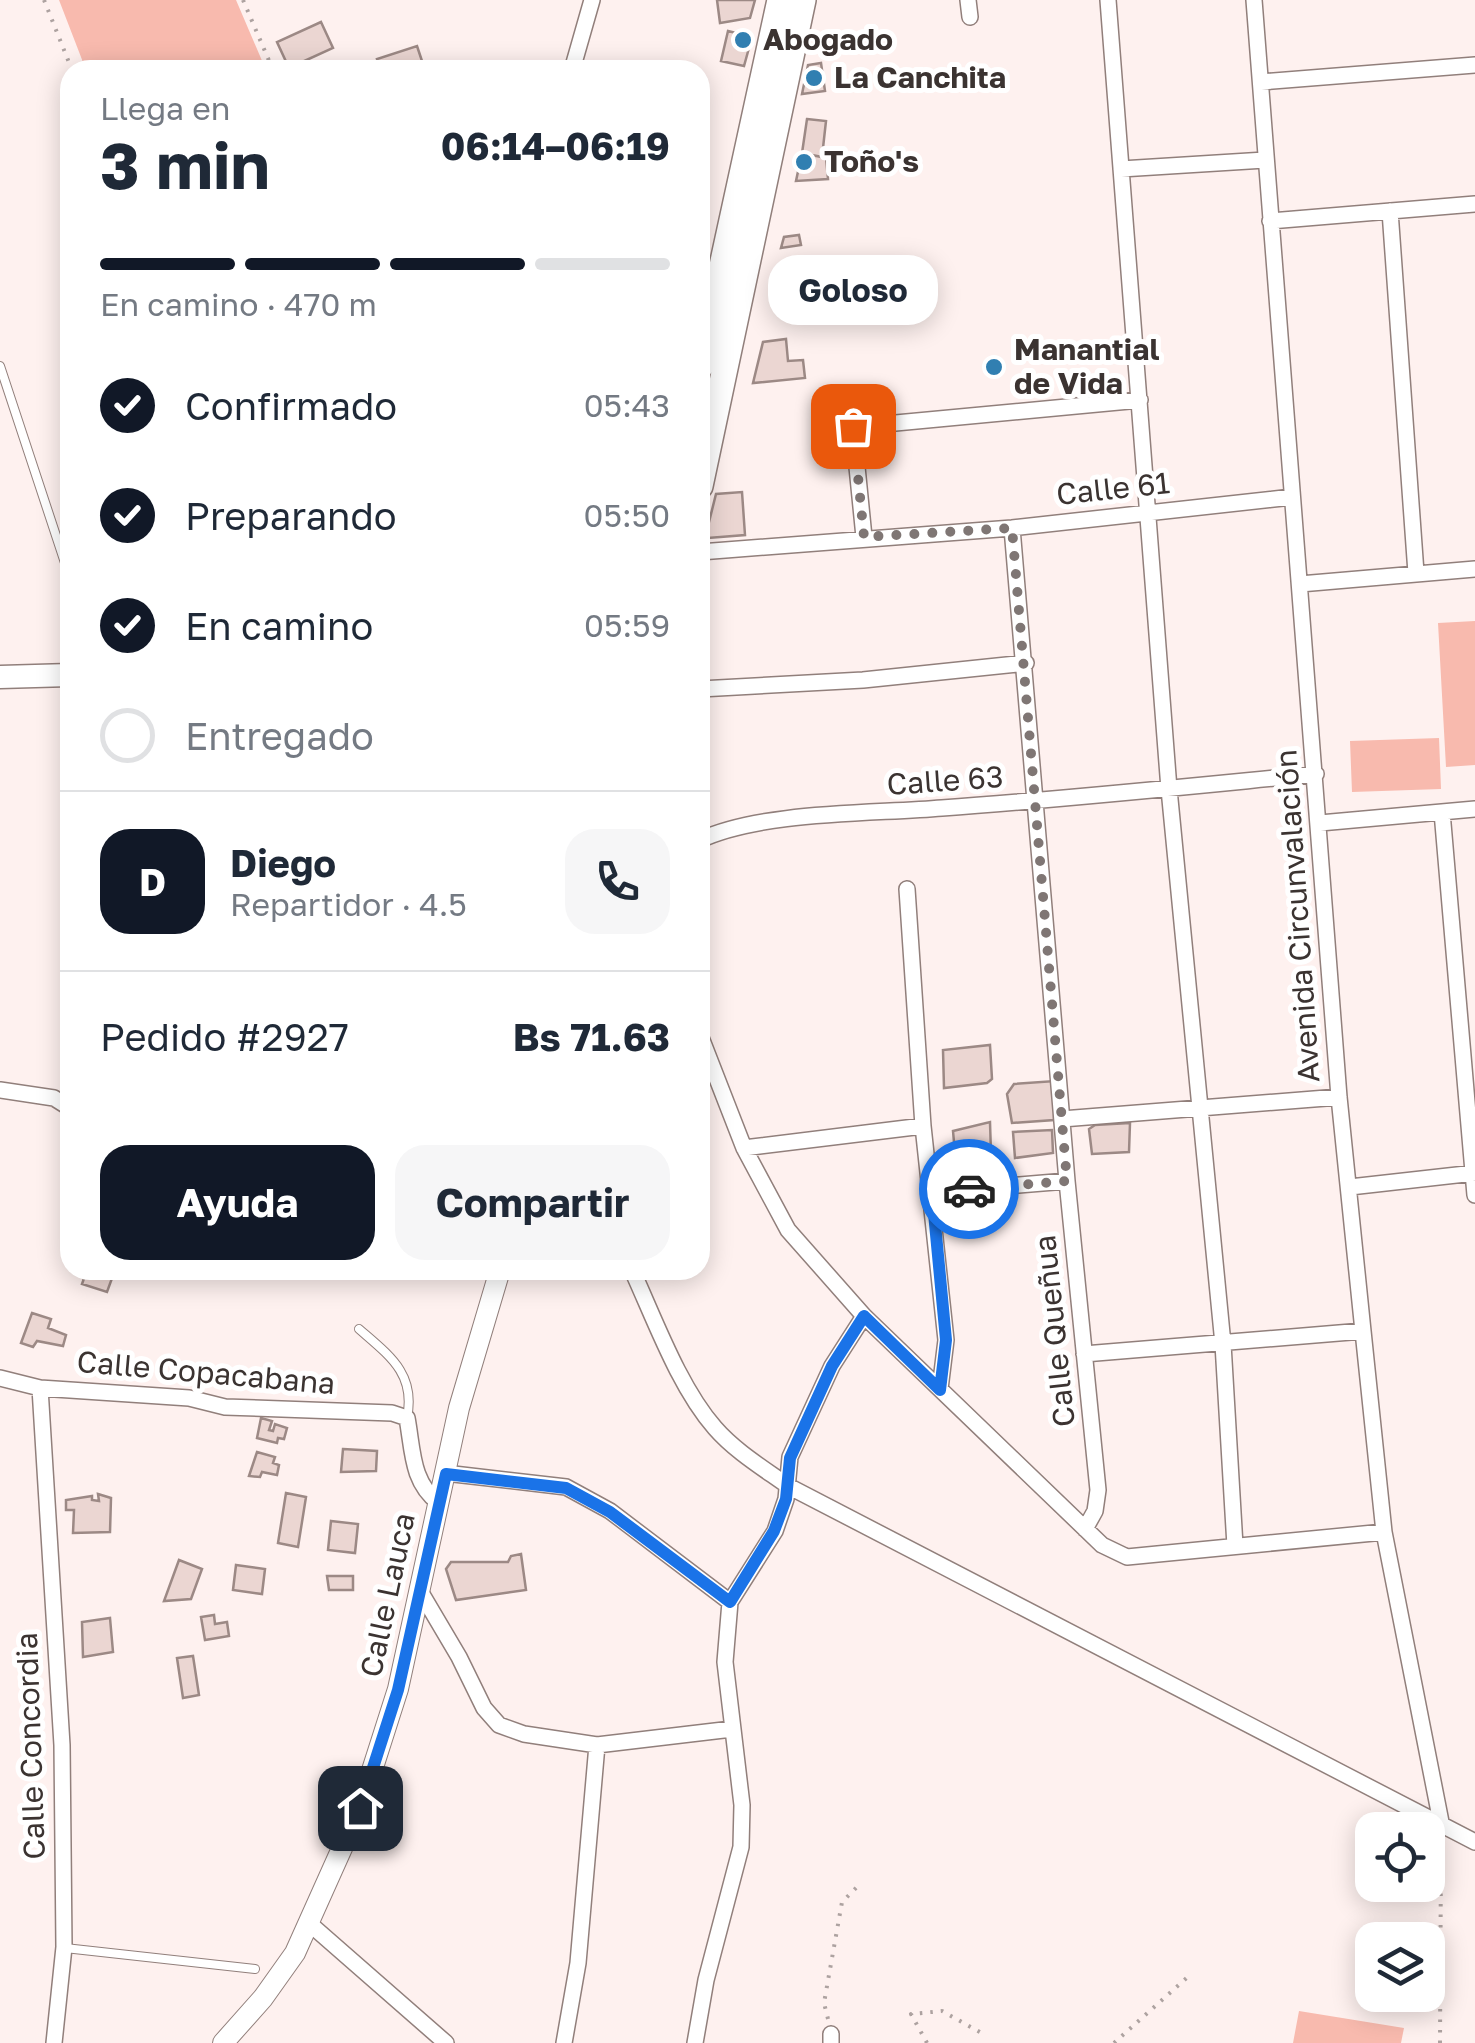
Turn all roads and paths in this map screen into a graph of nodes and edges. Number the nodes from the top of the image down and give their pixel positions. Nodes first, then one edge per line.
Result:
1 (44, 0) edge
2 (243, 0) edge
3 (592, 0) edge
4 (780, 0) edge
5 (803, 0) edge
6 (968, 0) edge
7 (1108, 0) edge
8 (1254, 0) edge
9 (970, 18) dead end
10 (68, 60) edge
11 (269, 60) edge
12 (575, 60) edge
13 (1475, 65) edge
14 (1260, 82) junction
15 (1265, 160) junction
16 (1122, 169) junction
17 (1475, 204) edge
18 (1390, 211) junction
19 (1270, 221) junction
20 (710, 321) edge
21 (0, 366) edge
22 (1140, 400) junction
23 (710, 439) edge
24 (1292, 497) junction
25 (1148, 513) junction
26 (1012, 528) junction
27 (864, 537) junction
28 (60, 548) edge
29 (710, 551) edge
30 (1475, 569) edge
31 (1416, 574) junction
32 (1300, 584) junction
33 (1026, 663) junction
34 (60, 674) edge
35 (0, 677) edge
36 (710, 688) edge
37 (1316, 774) junction
38 (1169, 789) junction
39 (1036, 802) junction
40 (1475, 809) edge
41 (1442, 812) junction
42 (1320, 823) junction
43 (710, 837) edge
44 (907, 889) dead end
45 (710, 1061) edge
46 (0, 1090) edge
47 (1339, 1097) junction
48 (60, 1102) edge
49 (1200, 1108) junction
50 (1062, 1118) junction
51 (924, 1126) junction
52 (744, 1148) junction
53 (1474, 1173) edge
54 (1067, 1181) junction
55 (1350, 1187) junction
56 (932, 1192) junction
57 (1475, 1195) edge
58 (497, 1280) edge
59 (637, 1280) edge
60 (864, 1316) junction
61 (359, 1329) dead end
62 (1363, 1331) junction
63 (1224, 1344) junction
64 (1084, 1354) junction
65 (0, 1378) edge
66 (40, 1388) junction
67 (940, 1390) junction
68 (407, 1418) junction
69 (446, 1474) junction
70 (788, 1486) junction
71 (439, 1503) junction
72 (1085, 1529) junction
73 (1384, 1532) junction
74 (1236, 1546) junction
75 (420, 1591) junction
76 (730, 1602) junction
77 (732, 1730) junction
78 (597, 1745) junction
79 (1422, 1812) edge
80 (1439, 1812) edge
81 (1445, 1824) edge
82 (1475, 1842) edge
83 (857, 1887) dead end
84 (1441, 1902) edge
85 (310, 1924) junction
86 (64, 1948) junction
87 (255, 1970) dead end
88 (1190, 1974) dead end
89 (985, 2035) dead end
90 (831, 2038) edge
91 (54, 2043) edge
92 (223, 2043) edge
93 (446, 2043) edge
94 (564, 2043) edge
95 (695, 2043) edge
96 (927, 2043) edge
97 (1114, 2043) edge
98 (1440, 2043) edge

1 - 10 path
2 - 11 path
3 - 12 street
4 - 20 main road
5 - 23 main road
6 - 9 street
7 - 16 street
8 - 14 street, Avenida Circunvalación
13 - 14 street
14 - 15 street, Avenida Circunvalación
15 - 16 street
15 - 19 street, Avenida Circunvalación
16 - 22 street
17 - 18 street
18 - 19 street
18 - 31 street
19 - 24 street, Avenida Circunvalación
21 - 28 lane
22 - 25 street
22 - 27 street
24 - 25 street, Calle 61
24 - 32 street, Avenida Circunvalación
25 - 26 street, Calle 61
25 - 38 street
26 - 27 street, Calle 61
26 - 33 street, Calle Queñua
27 - 29 street, Calle 61
30 - 31 street
31 - 32 street
32 - 37 street, Avenida Circunvalación
33 - 36 street
33 - 39 street, Calle Queñua
34 - 35 main road
37 - 38 street, Calle 63
37 - 42 street, Avenida Circunvalación
38 - 39 street, Calle 63
38 - 49 street
39 - 43 street, Calle 63
39 - 50 street, Calle Queñua
40 - 41 street
41 - 42 street
41 - 53 street
42 - 47 street, Avenida Circunvalación
44 - 51 street
45 - 52 street
46 - 48 street
47 - 49 street
47 - 55 street, Avenida Circunvalación
49 - 50 street
49 - 63 street
50 - 54 street, Calle Queñua
51 - 52 street
51 - 56 street
52 - 60 street
53 - 55 street
53 - 57 street
54 - 56 street
54 - 64 street, Calle Queñua
55 - 62 street, Avenida Circunvalación
56 - 67 street
58 - 69 street, Calle Lauca
59 - 70 street
60 - 67 street
60 - 70 street
61 - 68 lane
62 - 63 street
62 - 73 street, Avenida Circunvalación
63 - 64 street
63 - 74 street
64 - 72 street, Calle Queñua
65 - 66 street, Calle Copacabana
66 - 68 street, Calle Copacabana
66 - 86 street, Calle Concordia
67 - 72 street
68 - 71 street
69 - 71 street, Calle Lauca
69 - 76 street
70 - 76 street
70 - 79 street
71 - 75 street, Calle Lauca
72 - 74 street
73 - 74 street
73 - 80 street, Avenida Circunvalación
75 - 78 street
75 - 85 street, Calle Lauca
76 - 77 street
77 - 78 street
77 - 95 street
78 - 94 street
81 - 82 street
83 - 90 path
84 - 98 path
85 - 92 street, Calle Lauca
85 - 93 street
86 - 87 lane
86 - 91 street, Calle Concordia
88 - 97 path
89 - 96 path

